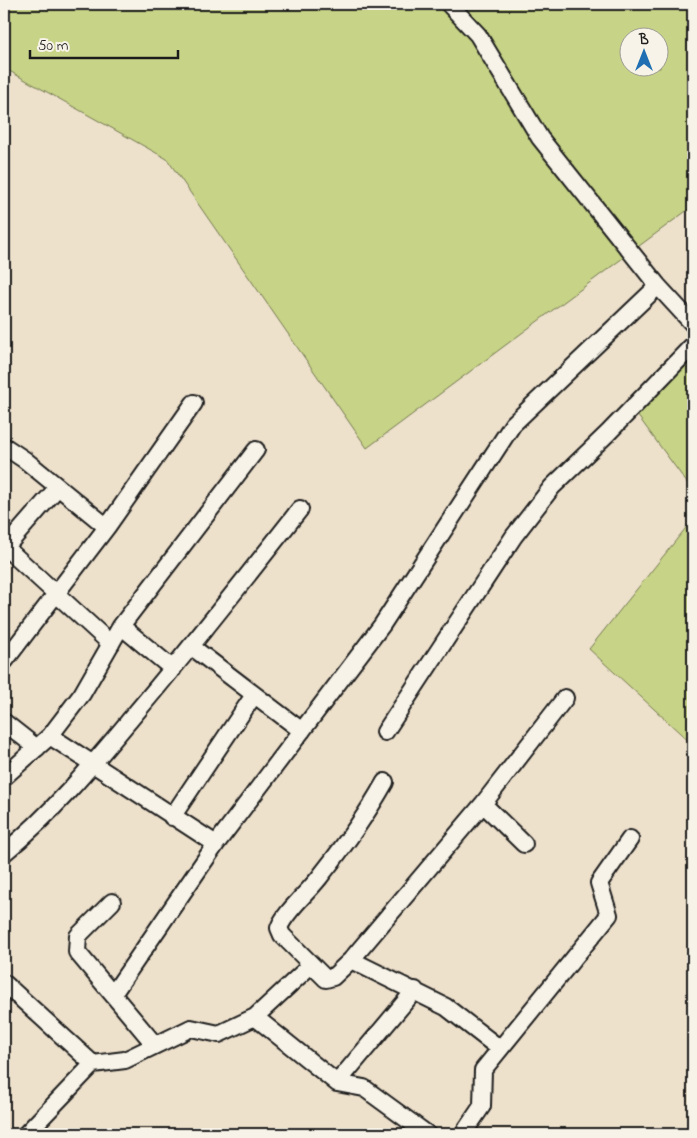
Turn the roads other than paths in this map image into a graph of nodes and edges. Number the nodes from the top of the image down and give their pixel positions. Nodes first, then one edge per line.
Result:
1 (449, 4) edge
2 (658, 286) junction
3 (693, 324) edge
4 (693, 344) edge
5 (194, 403) dead end
6 (4, 446) edge
7 (256, 450) dead end
8 (58, 487) junction
9 (300, 509) dead end
10 (107, 527) junction
11 (4, 548) edge
12 (57, 595) junction
13 (121, 626) junction
14 (111, 644) junction
15 (192, 647) junction
16 (4, 662) edge
17 (173, 669) junction
18 (254, 695) junction
19 (565, 698) dead end
20 (4, 722) edge
21 (302, 731) junction
22 (385, 732) dead end
23 (50, 736) junction
24 (37, 748) junction
25 (92, 765) junction
26 (4, 777) edge
27 (385, 782) dead end
28 (483, 804) junction
29 (172, 817) junction
30 (630, 840) dead end
31 (216, 844) junction
32 (524, 844) dead end
33 (4, 853) edge
34 (112, 902) dead end
35 (351, 960) junction
36 (311, 966) junction
37 (4, 983) edge
38 (415, 990) junction
39 (113, 994) junction
40 (255, 1017) junction
41 (155, 1045) junction
42 (499, 1048) junction
43 (94, 1064) junction
44 (336, 1083) junction
45 (26, 1134) edge
46 (427, 1134) edge
47 (462, 1134) edge

1 - 2 street
2 - 3 street
2 - 21 street
4 - 22 street
5 - 10 street
6 - 8 street
7 - 13 street
8 - 10 street
8 - 11 street
9 - 15 street
10 - 12 street
11 - 12 street
12 - 14 street
12 - 16 street
13 - 14 street
13 - 17 street
14 - 23 street
15 - 17 street
15 - 18 street
17 - 25 street
18 - 21 street
18 - 29 street
19 - 28 street
20 - 24 street
21 - 31 street
23 - 24 street
23 - 25 street
24 - 26 street
25 - 29 street
25 - 33 street
27 - 36 street
28 - 32 street
28 - 35 street
29 - 31 street
30 - 42 street
31 - 39 street
34 - 39 street
35 - 36 street
35 - 38 street
36 - 40 street
37 - 43 street
38 - 42 street
38 - 44 street
39 - 41 street
40 - 41 street
40 - 44 street
41 - 43 street
42 - 47 street
43 - 45 street
44 - 46 street

